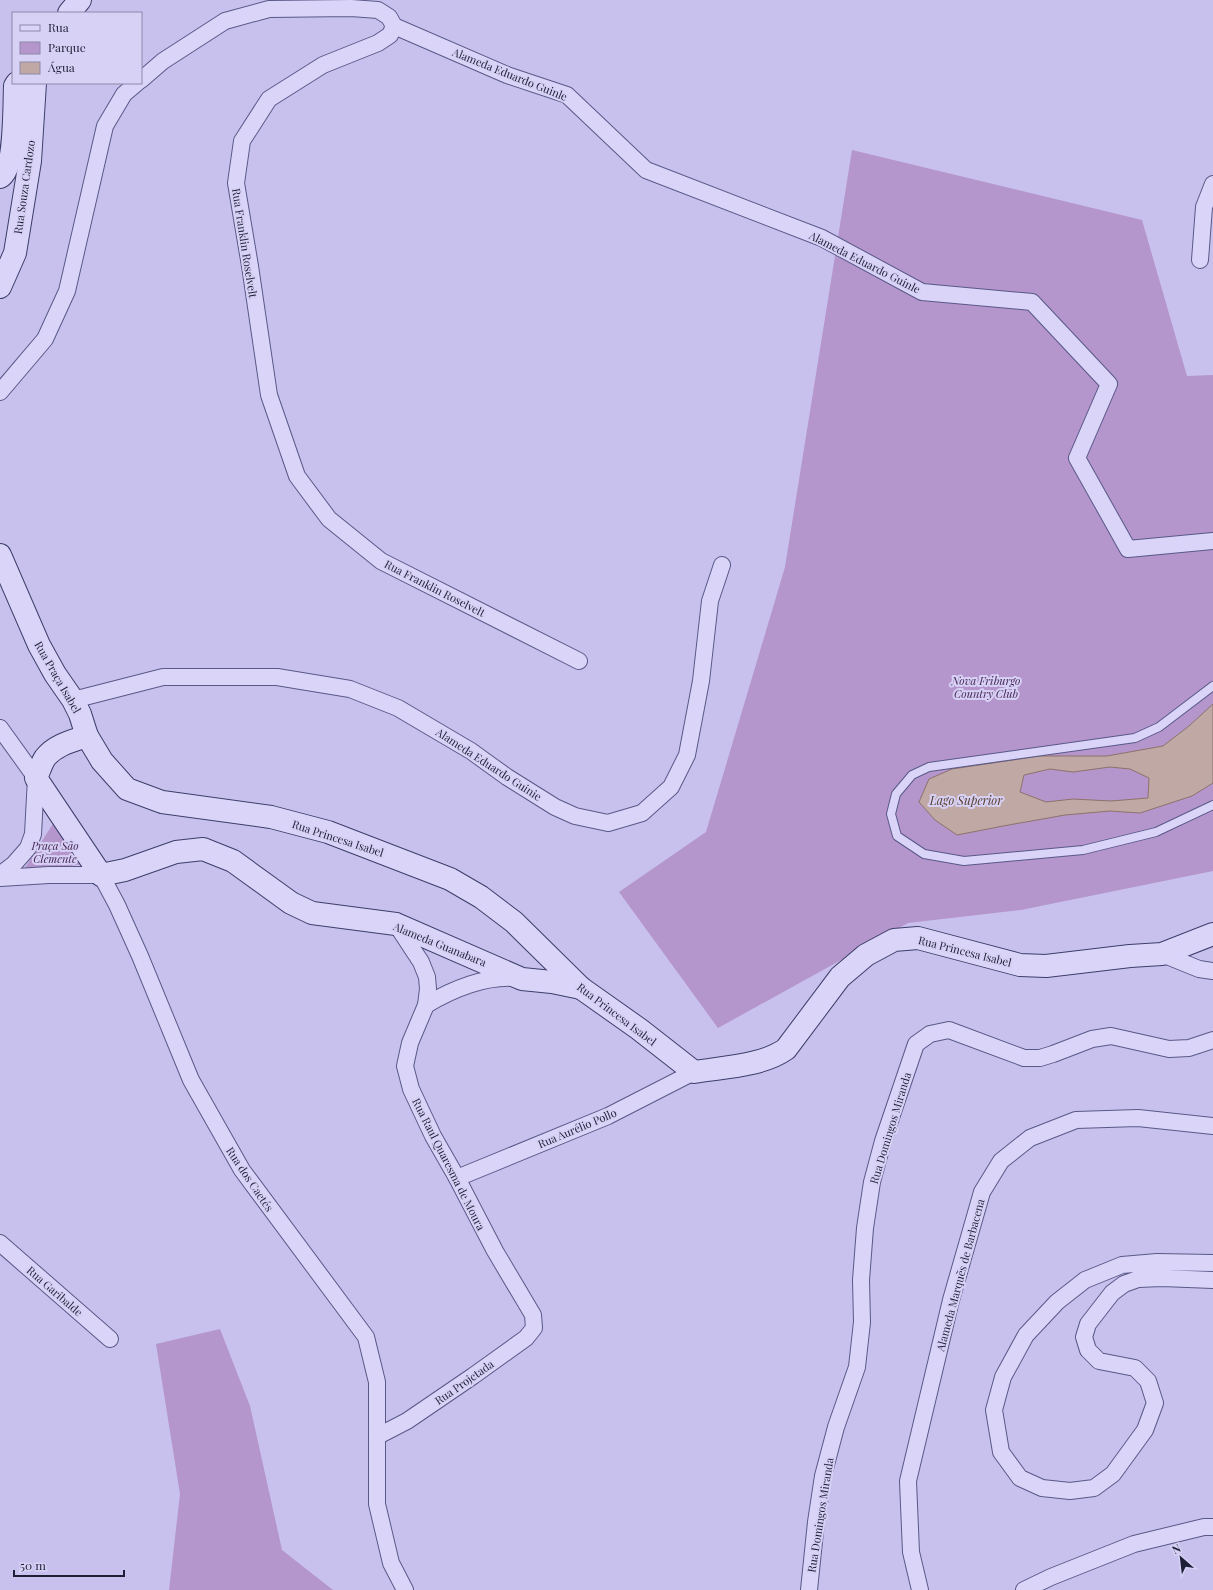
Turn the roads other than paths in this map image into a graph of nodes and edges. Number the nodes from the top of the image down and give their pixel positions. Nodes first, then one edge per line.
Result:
1 (80, 0) edge
2 (70, 12) edge
3 (394, 26) junction
4 (142, 79) edge
5 (16, 84) edge
6 (35, 84) edge
7 (136, 84) edge
8 (0, 177) edge
9 (1213, 184) edge
10 (1200, 260) dead end
11 (0, 287) edge
12 (0, 392) edge
13 (1213, 541) edge
14 (0, 555) edge
15 (722, 565) dead end
16 (579, 660) dead end
17 (1213, 686) edge
18 (73, 700) junction
19 (0, 728) edge
20 (87, 736) junction
21 (36, 778) junction
22 (1213, 805) edge
23 (0, 875) edge
24 (100, 875) junction
25 (0, 878) edge
26 (396, 924) junction
27 (1213, 934) edge
28 (1162, 954) junction
29 (1213, 971) edge
30 (522, 979) junction
31 (581, 988) junction
32 (426, 1005) junction
33 (1213, 1040) edge
34 (694, 1072) junction
35 (1213, 1126) edge
36 (457, 1178) junction
37 (0, 1242) edge
38 (1213, 1263) edge
39 (1213, 1280) edge
40 (532, 1315) joint
41 (110, 1339) dead end
42 (378, 1436) junction
43 (1213, 1527) edge
44 (405, 1590) edge
45 (809, 1590) edge
46 (920, 1590) edge
47 (1024, 1590) edge

1 - 2 street
3 - 4 street
3 - 13 street, Alameda Eduardo Guinle
3 - 16 street, Rua Franklin Roselvelt
5 - 8 street
6 - 11 street, Rua Souza Cardozo
7 - 12 street
9 - 10 street
14 - 18 street, Rua Praça Isabel
15 - 18 street, Alameda Eduardo Guinie
17 - 22 lane
18 - 20 street, Rua Praça Isabel
19 - 21 street
20 - 21 street
20 - 31 street, Rua Princesa Isabel
21 - 23 street
21 - 24 street, Rua dos Caetés
24 - 25 street
24 - 26 street, Alameda Guanabara
24 - 42 street, Rua dos Caetés
26 - 30 street, Alameda Guanabara
26 - 32 street, Rua Raul Quaresma de Moura
27 - 28 street, Rua Princesa Isabel
28 - 29 street
28 - 34 street, Rua Princesa Isabel
30 - 31 street, Alameda Guanabara
30 - 32 street
31 - 34 street, Rua Princesa Isabel
32 - 36 street, Rua Raul Quaresma de Moura
33 - 45 street, Rua Domingos Miranda
34 - 36 street, Rua Aurélio Pollo
35 - 46 street, Alameda Marquẽs de Barbacena
36 - 40 street, Rua Raul Quaresma de Moura
37 - 41 street, Rua Garibalde
38 - 39 street
40 - 42 street, Rua Projetada
42 - 44 street, Rua dos Caetés
43 - 47 street

